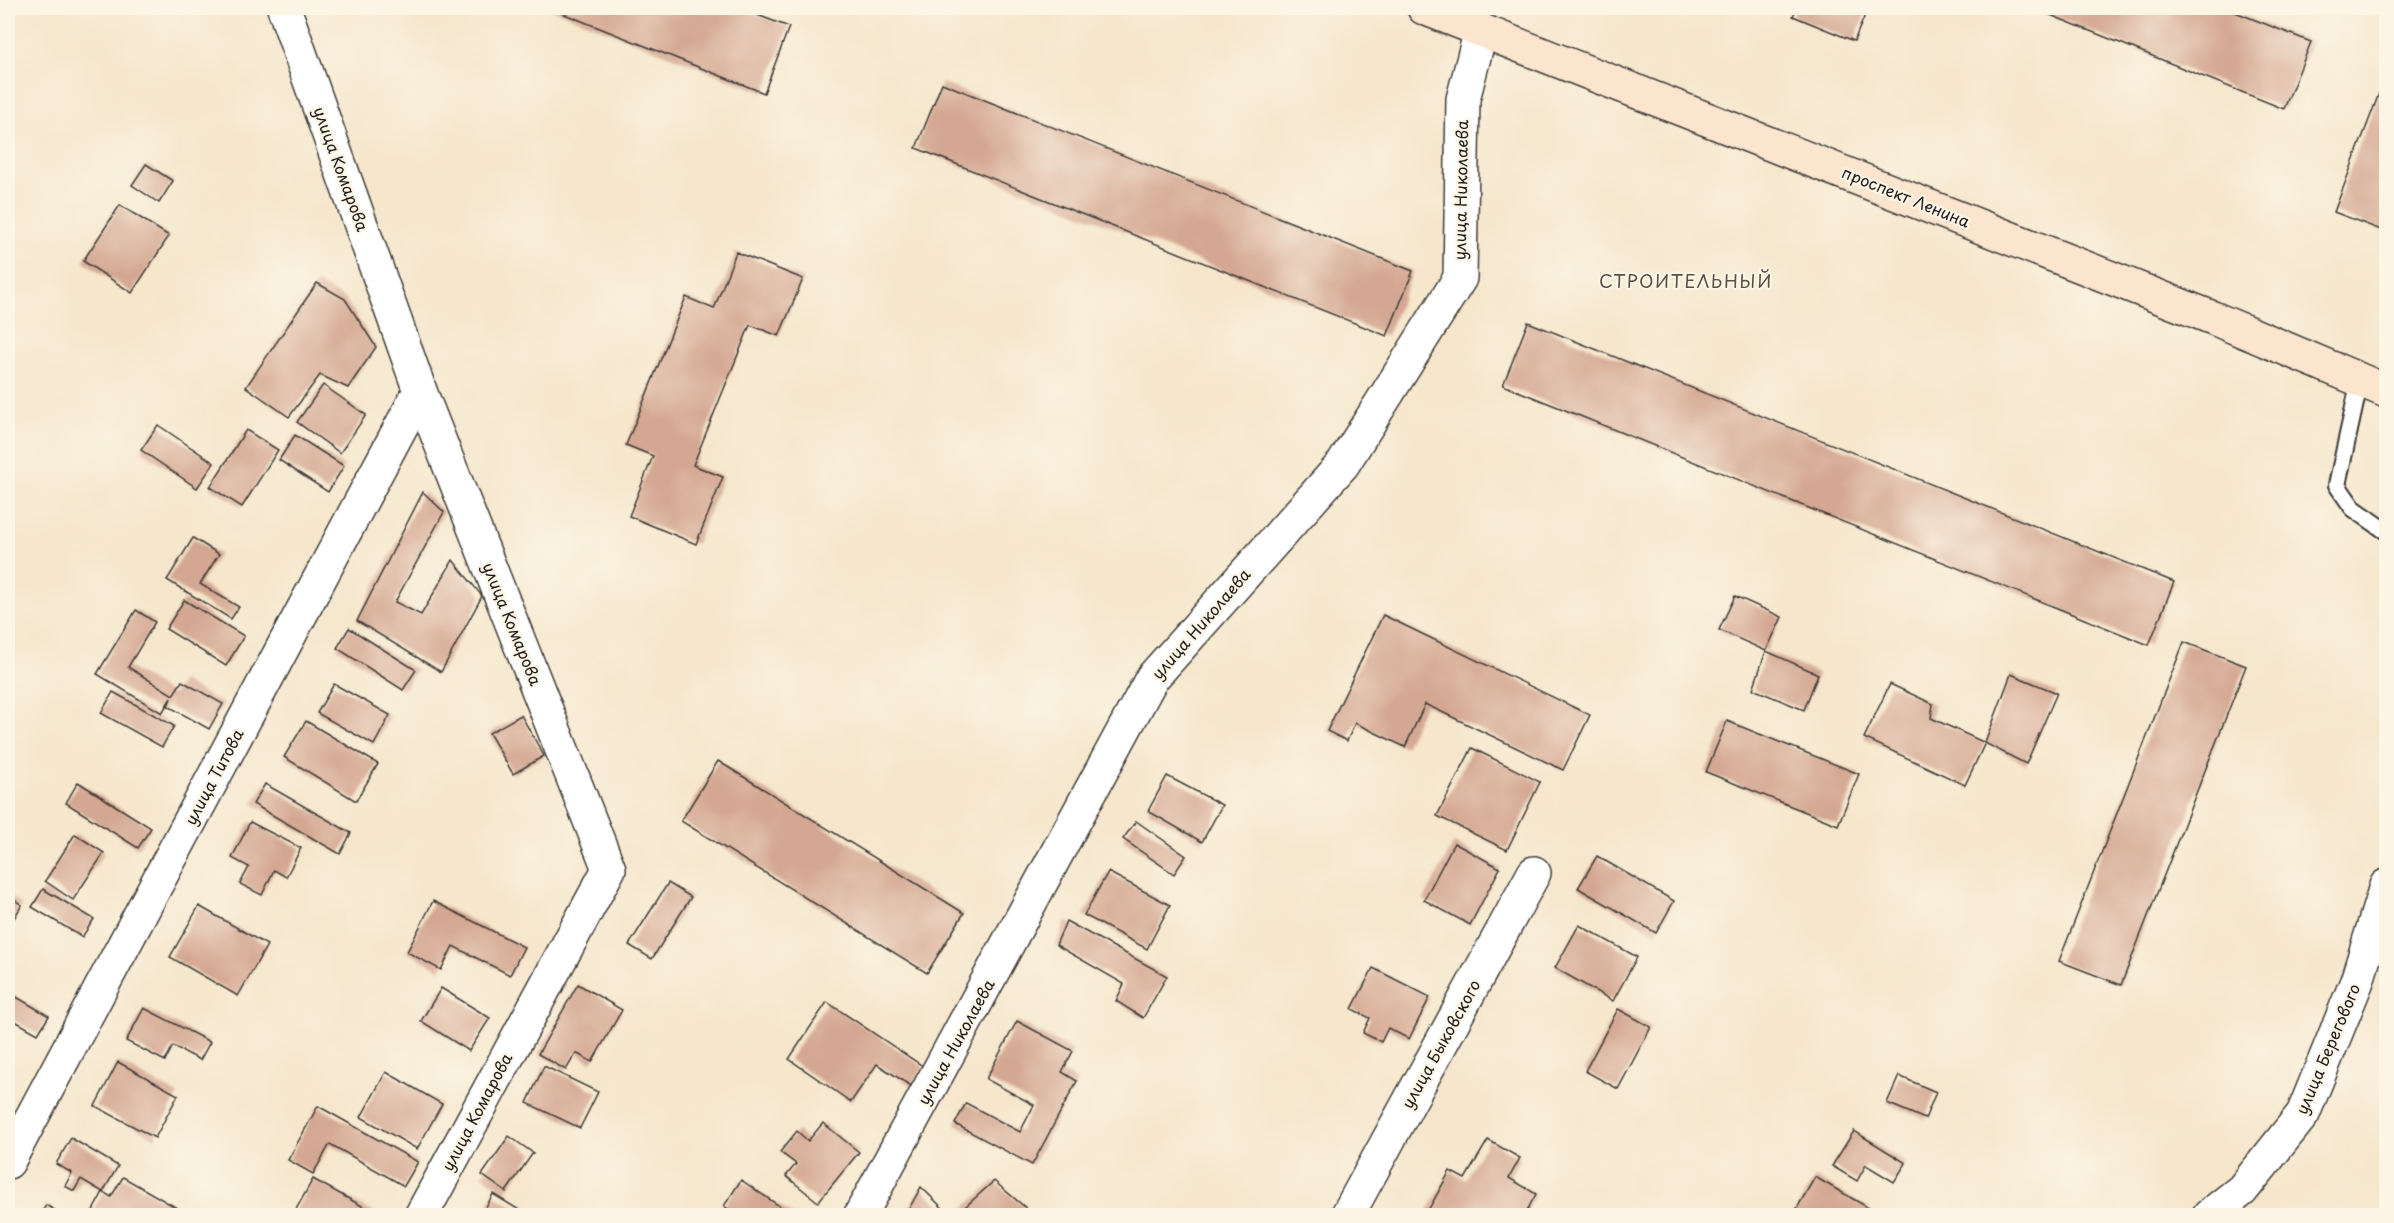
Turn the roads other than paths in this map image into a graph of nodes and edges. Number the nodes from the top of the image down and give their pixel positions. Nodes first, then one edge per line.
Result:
1 (284, 8) edge
2 (1424, 8) edge
3 (1481, 30) junction
4 (2373, 385) edge
5 (420, 391) junction
6 (2386, 531) edge
7 (1534, 873) dead end
8 (2386, 886) edge
9 (8, 1162) edge
10 (422, 1215) edge
11 (860, 1215) edge
12 (1347, 1215) edge
13 (2209, 1215) edge

1 - 5 street, улица Комарова
2 - 3 main road, проспект Ленина
3 - 4 main road, проспект Ленина
3 - 11 street, улица Николаева
4 - 6 lane
5 - 9 street, улица Титова
5 - 10 street, улица Комарова
7 - 12 street, улица Быковского
8 - 13 street, улица Берегового

